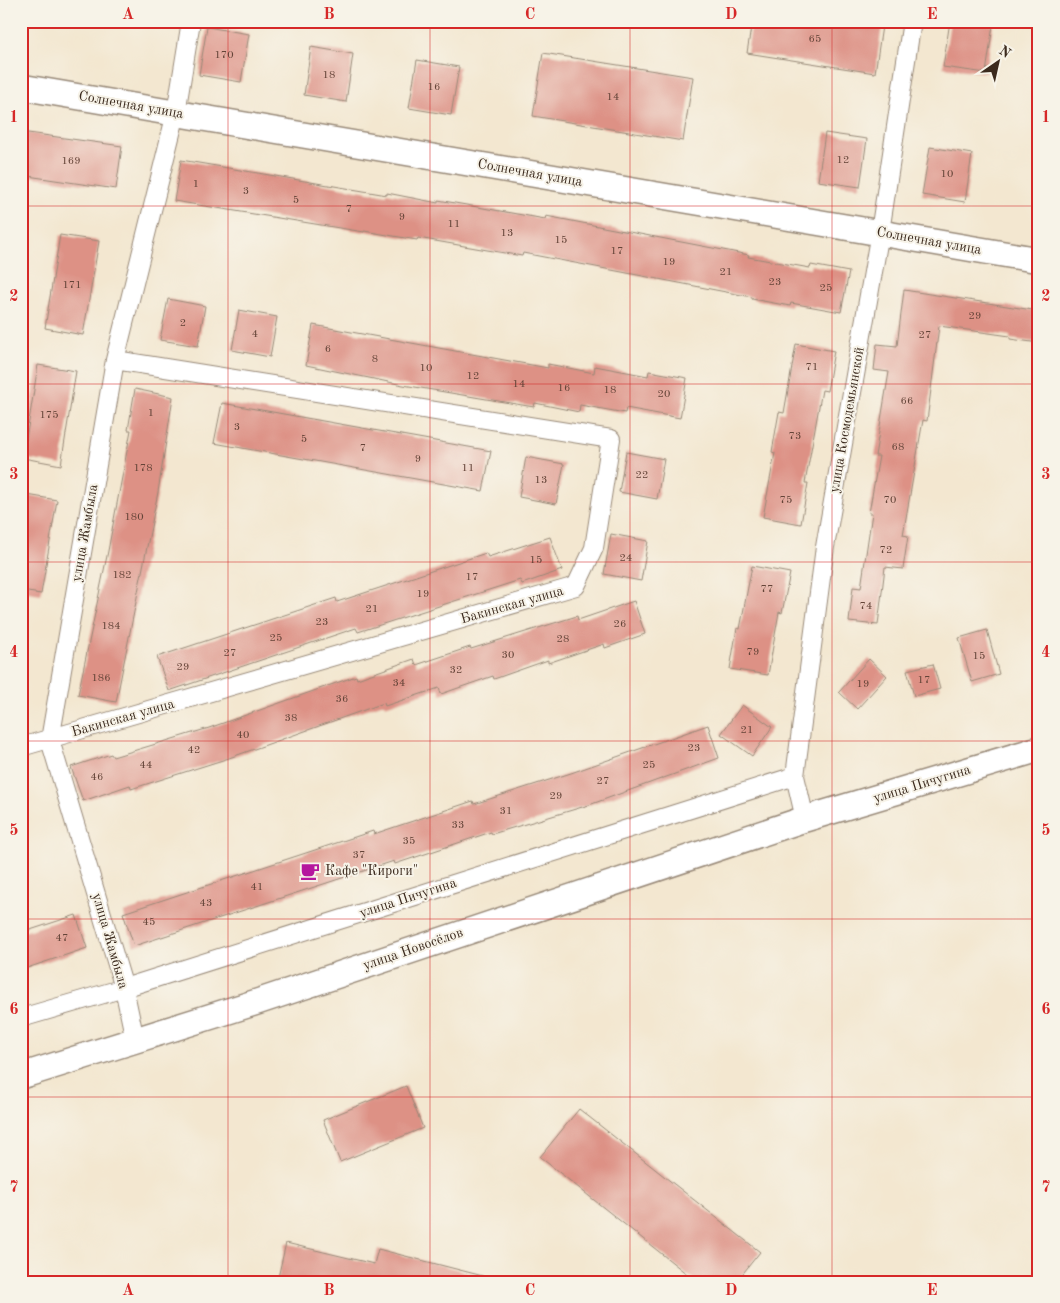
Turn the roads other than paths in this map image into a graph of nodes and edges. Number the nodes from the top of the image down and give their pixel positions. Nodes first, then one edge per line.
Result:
1 (190, 21) edge
2 (912, 21) edge
3 (21, 86) edge
4 (176, 113) junction
5 (880, 232) junction
6 (1039, 260) edge
7 (115, 360) junction
8 (50, 740) junction
9 (21, 747) edge
10 (1039, 749) edge
11 (795, 776) junction
12 (805, 818) junction
13 (124, 988) junction
14 (21, 1018) edge
15 (135, 1040) junction
16 (21, 1076) edge

1 - 4 street, улица Жамбыла
2 - 5 street, улица Космодемьянской
3 - 4 street, Солнечная улица
4 - 5 street, Солнечная улица
4 - 7 street, улица Жамбыла
5 - 6 street, Солнечная улица
5 - 11 street, улица Космодемьянской
7 - 8 street, улица Жамбыла
7 - 8 street, Бакинская улица
8 - 9 street, Бакинская улица
8 - 13 street, улица Жамбыла
10 - 12 street, улица Пичугина
11 - 12 street, улица Космодемьянской
11 - 13 street, улица Пичугина
12 - 15 street, улица Новосёлов
13 - 14 street, улица Пичугина
13 - 15 street, улица Жамбыла
15 - 16 street, улица Новосёлов

